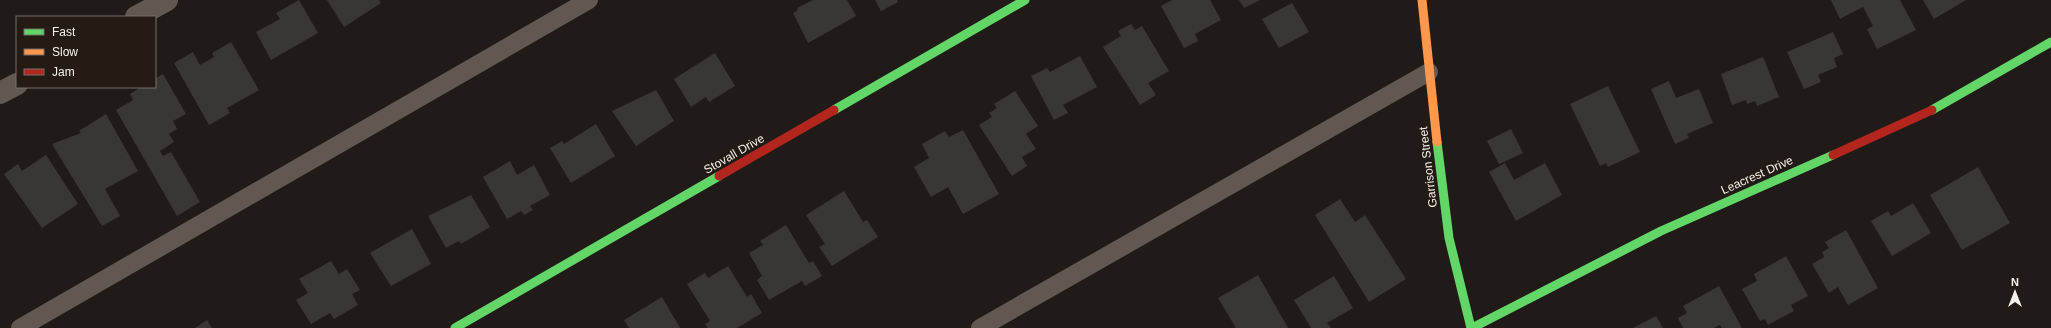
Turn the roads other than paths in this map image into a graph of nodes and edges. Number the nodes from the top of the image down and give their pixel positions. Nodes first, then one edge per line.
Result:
1 (167, 0) edge
2 (589, 0) edge
3 (1025, 0) edge
4 (1422, 0) edge
5 (138, 16) edge
6 (2051, 42) edge
7 (1429, 72) junction
8 (16, 85) edge
9 (0, 93) edge
10 (20, 328) edge
11 (455, 328) edge
12 (980, 328) edge
13 (1472, 328) edge

1 - 5 street
2 - 10 lane
3 - 11 street, Stovall Drive
4 - 7 street, Garrison Street
6 - 13 street, Leacrest Drive
7 - 12 lane
7 - 13 street, Garrison Street
8 - 9 street

